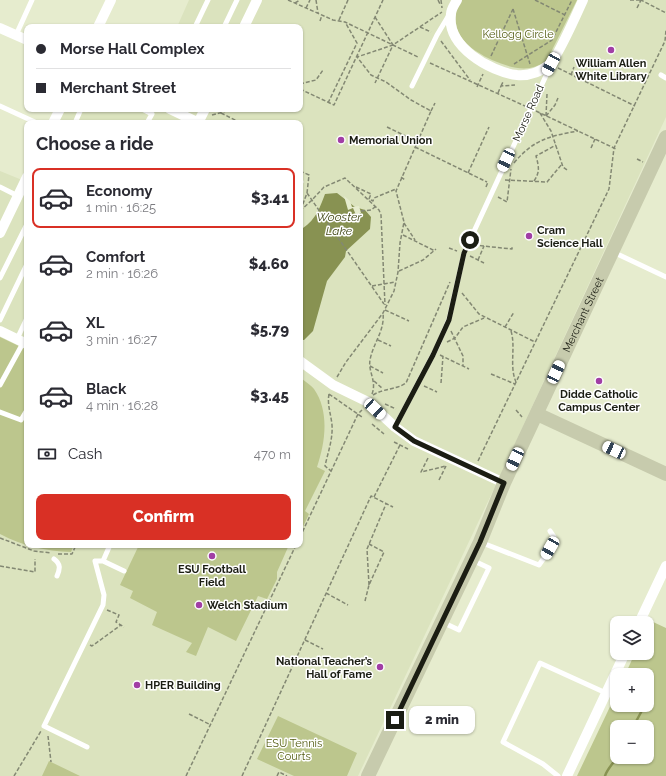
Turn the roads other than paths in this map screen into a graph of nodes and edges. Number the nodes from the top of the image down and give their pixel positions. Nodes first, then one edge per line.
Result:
1 (32, 0) edge
2 (111, 0) edge
3 (208, 0) edge
4 (237, 0) edge
5 (257, 0) edge
6 (457, 0) edge
7 (583, 0) edge
8 (451, 13) junction
9 (99, 24) edge
10 (196, 24) edge
11 (225, 24) edge
12 (245, 24) edge
13 (0, 28) edge
14 (16, 35) junction
15 (24, 39) edge
16 (551, 64) junction
17 (412, 86) dead end
18 (0, 106) edge
19 (148, 112) edge
20 (182, 112) edge
21 (207, 112) edge
22 (30, 120) edge
23 (149, 120) edge
24 (194, 120) edge
25 (200, 120) edge
26 (666, 137) edge
27 (0, 187) edge
28 (22, 192) edge
29 (24, 230) edge
30 (0, 233) edge
31 (613, 252) junction
32 (24, 270) edge
33 (666, 277) edge
34 (0, 278) edge
35 (0, 320) edge
36 (0, 331) edge
37 (22, 342) edge
38 (303, 364) edge
39 (0, 385) edge
40 (0, 412) edge
41 (24, 415) edge
42 (531, 416) junction
43 (395, 427) junction
44 (666, 474) edge
45 (504, 483) junction
46 (550, 531) dead end
47 (480, 542) junction
48 (109, 548) edge
49 (54, 559) dead end
50 (471, 560) junction
51 (103, 561) junction
52 (666, 566) edge
53 (124, 571) dead end
54 (57, 576) dead end
55 (642, 616) edge
56 (441, 622) junction
57 (622, 660) edge
58 (606, 693) junction
59 (87, 747) dead end
60 (368, 776) edge
61 (558, 776) edge
62 (567, 776) edge

1 - 14 lane
2 - 9 street
3 - 10 lane
4 - 11 lane
5 - 12 street
6 - 8 street
7 - 16 street, Morse Road
8 - 16 street
8 - 17 lane
13 - 14 street
14 - 15 street
16 - 43 lane, Morse Road
18 - 22 lane
19 - 23 lane
20 - 24 street
21 - 25 street
26 - 31 main road, Merchant Street
27 - 28 lane
28 - 30 street
29 - 34 lane
31 - 33 lane
31 - 42 main road, Merchant Street
32 - 35 lane
36 - 37 street
37 - 39 lane
38 - 43 street
40 - 41 lane
42 - 44 main road
42 - 45 main road, Merchant Street
43 - 45 street
45 - 47 main road, Merchant Street
46 - 47 lane
47 - 50 main road, Merchant Street
48 - 51 lane
49 - 54 lane
50 - 56 main road, Merchant Street
50 - 56 lane
51 - 53 lane
51 - 59 lane
52 - 55 street
56 - 60 main road, Merchant Street
57 - 58 street
58 - 61 lane
58 - 62 street

